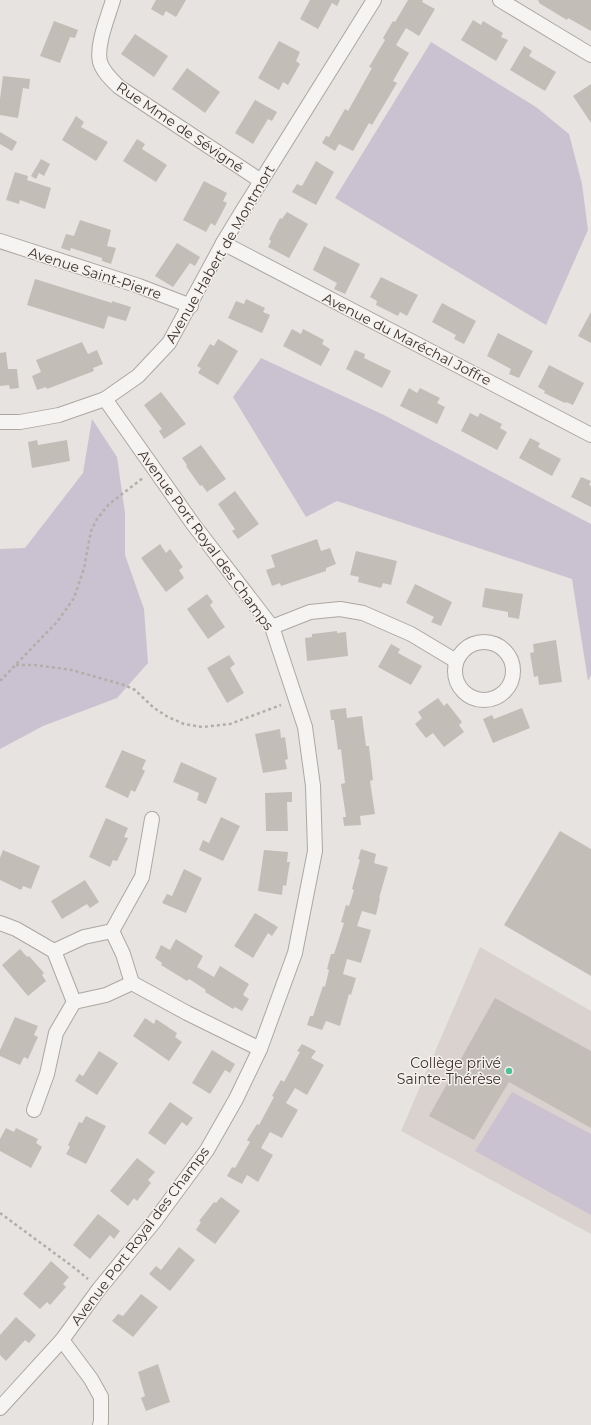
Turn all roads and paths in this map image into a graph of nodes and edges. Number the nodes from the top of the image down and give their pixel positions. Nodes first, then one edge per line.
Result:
1 (113, 0) edge
2 (374, 0) edge
3 (500, 0) edge
4 (591, 56) edge
5 (261, 181) junction
6 (0, 241) edge
7 (223, 244) junction
8 (191, 306) junction
9 (105, 399) junction
10 (0, 422) edge
11 (589, 430) edge
12 (154, 469) junction
13 (272, 627) junction
14 (456, 661) junction
15 (16, 665) junction
16 (0, 681) edge
17 (296, 701) junction
18 (152, 819) dead end
19 (0, 923) edge
20 (112, 931) junction
21 (54, 951) junction
22 (132, 983) junction
23 (74, 1002) junction
24 (260, 1050) junction
25 (34, 1110) dead end
26 (0, 1213) edge
27 (99, 1289) junction
28 (62, 1340) junction
29 (0, 1408) edge
30 (100, 1425) edge

1 - 5 street, Rue Mme de Sévigné
2 - 5 street, Avenue Habert de Montmort
3 - 4 street
5 - 7 street, Avenue Habert de Montmort
6 - 8 street, Avenue Saint-Pierre
7 - 8 street, Avenue Habert de Montmort
7 - 11 street, Avenue du Maréchal Joffre
8 - 9 street, Avenue Habert de Montmort
9 - 10 street, Avenue Habert de Montmort
9 - 12 street, Avenue Port Royal des Champs
12 - 13 street, Avenue Port Royal des Champs
12 - 15 path
13 - 14 street
13 - 17 street, Avenue Port Royal des Champs
14 - 14 street
15 - 16 path
15 - 17 path
17 - 24 street, Avenue Port Royal des Champs
18 - 20 street
19 - 21 street
20 - 21 street
20 - 22 street
21 - 23 street
22 - 23 street
22 - 24 street
23 - 25 street
24 - 27 street, Avenue Port Royal des Champs
26 - 27 path
27 - 28 street, Avenue Port Royal des Champs
28 - 29 street, Avenue Port Royal des Champs
28 - 30 street

